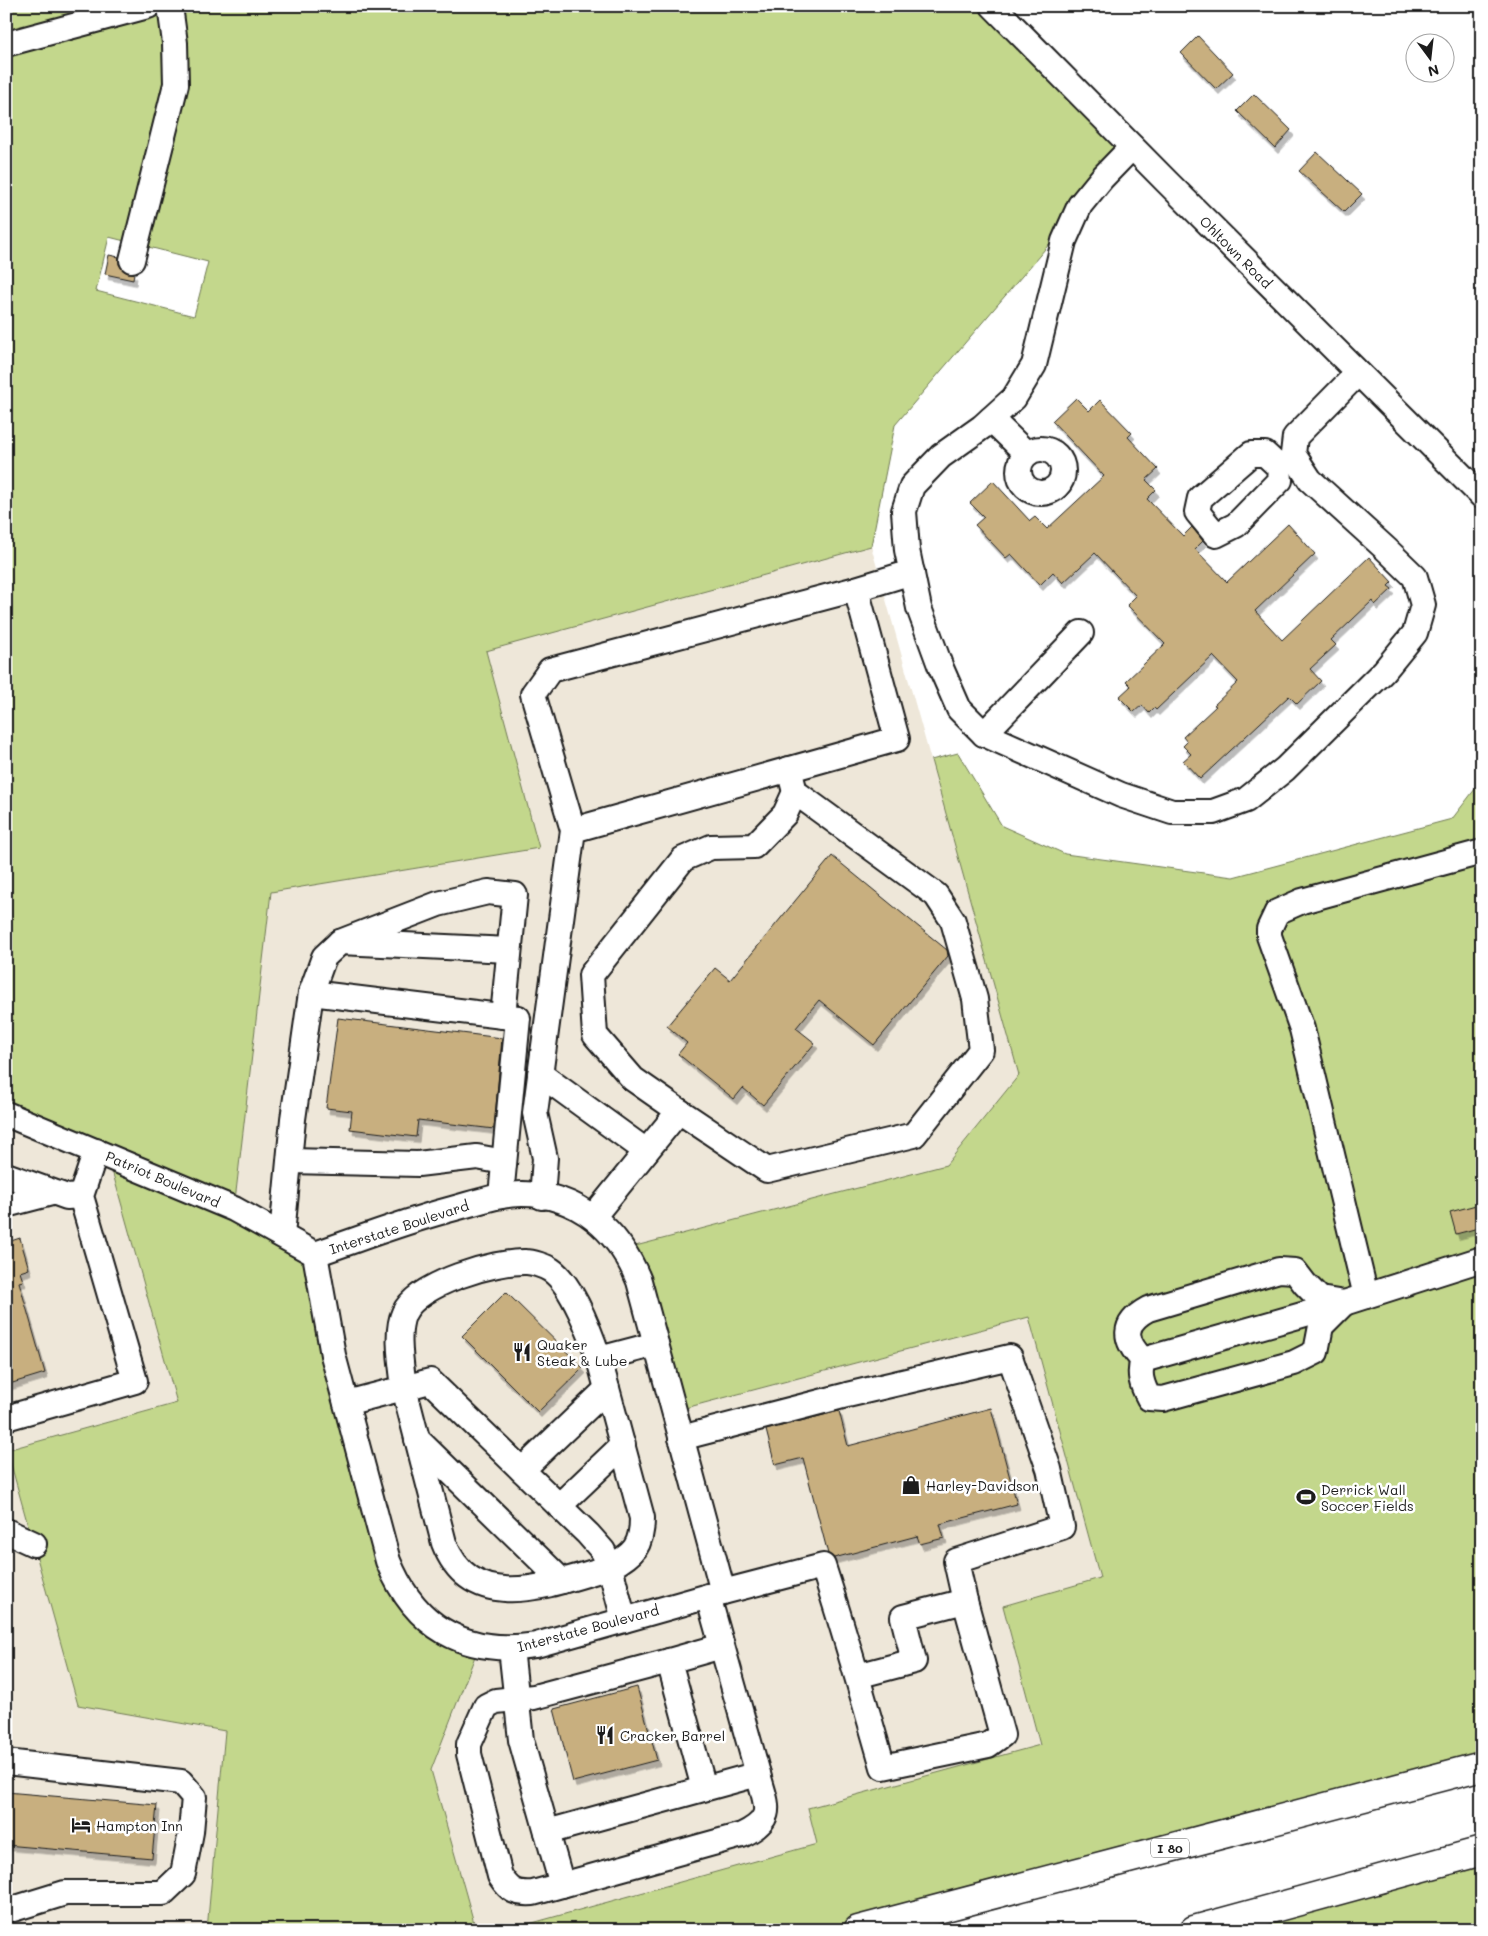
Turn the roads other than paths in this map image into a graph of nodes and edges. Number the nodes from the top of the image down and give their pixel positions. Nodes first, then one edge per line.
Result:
1 (148, 6) edge
2 (170, 6) edge
3 (993, 6) edge
4 (6, 44) edge
5 (1132, 147) junction
6 (132, 260) dead end
7 (1358, 373) junction
8 (992, 419) junction
9 (1027, 454) dead end
10 (1482, 496) edge
11 (912, 572) junction
12 (856, 589) junction
13 (1081, 633) dead end
14 (984, 734) junction
15 (792, 780) junction
16 (573, 830) junction
17 (1482, 852) edge
18 (340, 942) junction
19 (509, 950) junction
20 (311, 992) junction
21 (503, 1016) junction
22 (540, 1074) junction
23 (679, 1111) junction
24 (6, 1114) edge
25 (96, 1151) junction
26 (646, 1151) junction
27 (290, 1161) junction
28 (504, 1162) junction
29 (6, 1175) edge
30 (52, 1193) junction
31 (81, 1196) junction
32 (501, 1196) junction
33 (542, 1196) junction
34 (6, 1205) edge
35 (593, 1217) junction
36 (282, 1235) junction
37 (315, 1254) junction
38 (1482, 1259) edge
39 (1355, 1300) junction
40 (656, 1344) junction
41 (599, 1359) junction
42 (1143, 1360) junction
43 (404, 1388) junction
44 (608, 1389) junction
45 (346, 1403) junction
46 (6, 1418) edge
47 (681, 1438) junction
48 (417, 1439) junction
49 (623, 1445) junction
50 (522, 1470) junction
51 (559, 1506) junction
52 (6, 1531) edge
53 (34, 1544) dead end
54 (610, 1567) junction
55 (562, 1581) junction
56 (715, 1594) junction
57 (965, 1601) junction
58 (624, 1620) junction
59 (722, 1646) junction
60 (511, 1648) junction
61 (669, 1660) junction
62 (857, 1676) junction
63 (515, 1700) junction
64 (6, 1762) edge
65 (1482, 1766) edge
66 (758, 1774) junction
67 (704, 1788) junction
68 (547, 1832) junction
69 (1482, 1851) edge
70 (562, 1885) junction
71 (6, 1909) edge
72 (1271, 1909) junction
73 (858, 1930) edge
74 (1194, 1930) edge
75 (1223, 1930) edge

1 - 4 street
2 - 6 street
3 - 5 street, Ohltown Road
5 - 7 street, Ohltown Road
5 - 8 street
7 - 10 street, Ohltown Road
7 - 14 street
8 - 9 street
8 - 11 street
11 - 12 street
11 - 14 street
12 - 15 street
12 - 16 street
13 - 14 street
15 - 16 street
15 - 23 street
15 - 23 street
16 - 22 street
17 - 39 street
18 - 19 street
18 - 19 street
18 - 20 street
19 - 21 street
20 - 21 street
20 - 27 street
21 - 28 street
22 - 26 street
22 - 33 street
23 - 26 street
24 - 25 street, Patriot Boulevard
25 - 31 street
25 - 36 street, Patriot Boulevard
26 - 35 street
27 - 28 street
27 - 36 street
28 - 32 street
29 - 30 street
30 - 31 street
30 - 34 street
31 - 46 street
32 - 33 street, Interstate Boulevard
32 - 37 street, Interstate Boulevard
33 - 35 street, Interstate Boulevard
35 - 40 street, Interstate Boulevard
36 - 37 street, Patriot Boulevard
37 - 45 street, Interstate Boulevard
38 - 39 street
39 - 42 street
39 - 42 street
39 - 42 street
40 - 41 street
40 - 47 street, Interstate Boulevard
41 - 43 street
41 - 44 street
43 - 45 street
43 - 48 street
43 - 50 street
44 - 49 street
44 - 50 street
45 - 60 street, Interstate Boulevard
47 - 56 street, Interstate Boulevard
47 - 57 street
48 - 55 street
48 - 55 street
49 - 51 street
49 - 54 street
50 - 51 street
51 - 54 street
52 - 53 street
54 - 55 street
54 - 58 street
56 - 58 street, Interstate Boulevard
56 - 59 street
56 - 62 street, Interstate Boulevard
57 - 62 street
57 - 62 street
58 - 60 street, Interstate Boulevard
59 - 61 street
59 - 66 street
60 - 63 street
61 - 63 street
61 - 67 street
63 - 68 street
63 - 70 street
64 - 71 street
65 - 73 highway, I 80
66 - 67 street
66 - 70 street
67 - 68 street
68 - 70 street
69 - 72 highway
72 - 74 highway
72 - 75 highway

